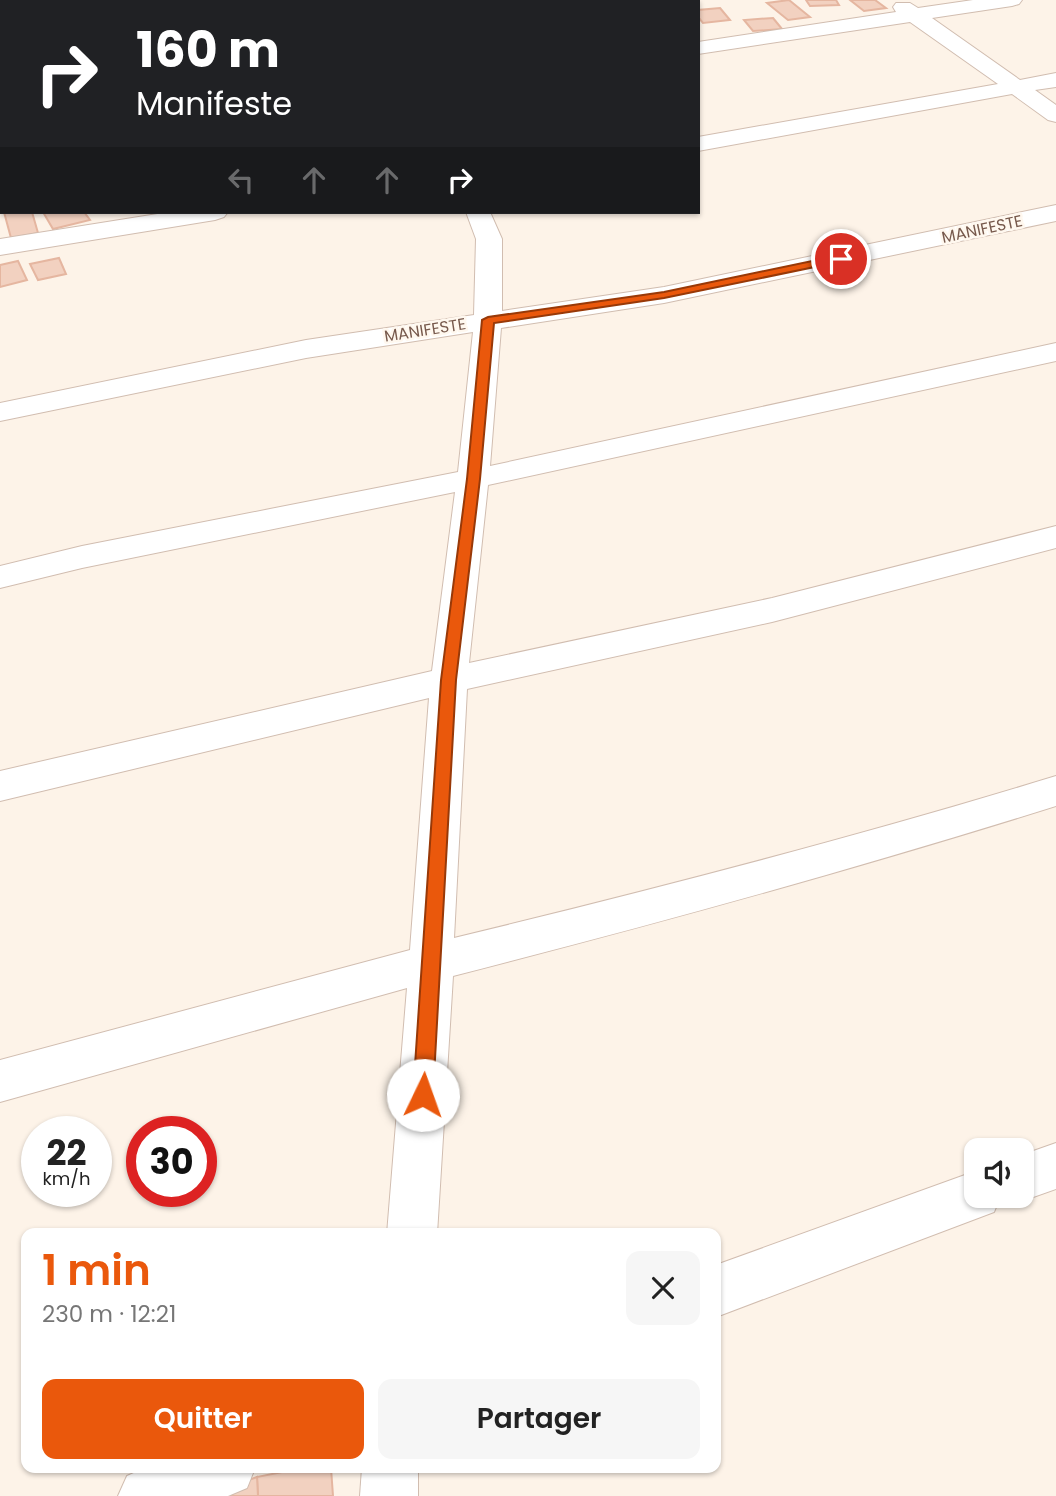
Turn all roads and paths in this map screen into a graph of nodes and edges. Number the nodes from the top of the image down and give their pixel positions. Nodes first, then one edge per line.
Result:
1 (893, 0) edge
2 (1012, 0) edge
3 (913, 15) junction
4 (700, 48) edge
5 (1056, 80) edge
6 (1018, 86) junction
7 (1056, 115) edge
8 (700, 144) edge
9 (1056, 213) edge
10 (203, 214) edge
11 (479, 214) edge
12 (0, 247) edge
13 (488, 320) junction
14 (1056, 352) edge
15 (0, 412) edge
16 (473, 479) junction
17 (1056, 537) edge
18 (0, 577) edge
19 (449, 680) junction
20 (0, 786) edge
21 (1056, 791) edge
22 (430, 963) junction
23 (0, 1081) edge
24 (1056, 1166) edge
25 (1034, 1174) edge
26 (964, 1199) edge
27 (413, 1228) edge
28 (721, 1289) edge
29 (213, 1473) edge
30 (390, 1473) edge
31 (147, 1496) edge
32 (389, 1496) edge

1 - 3 street
2 - 3 street
3 - 4 street
3 - 6 street
5 - 6 street
6 - 7 street
6 - 8 street
9 - 13 street, MANIFESTE
10 - 12 street
11 - 13 street
13 - 15 street, MANIFESTE
13 - 16 street
14 - 16 street
16 - 18 street
16 - 19 street
17 - 19 street
19 - 20 street
19 - 22 street
21 - 22 street
22 - 23 street
22 - 27 street
24 - 25 street
26 - 28 street
29 - 31 street
30 - 32 street

